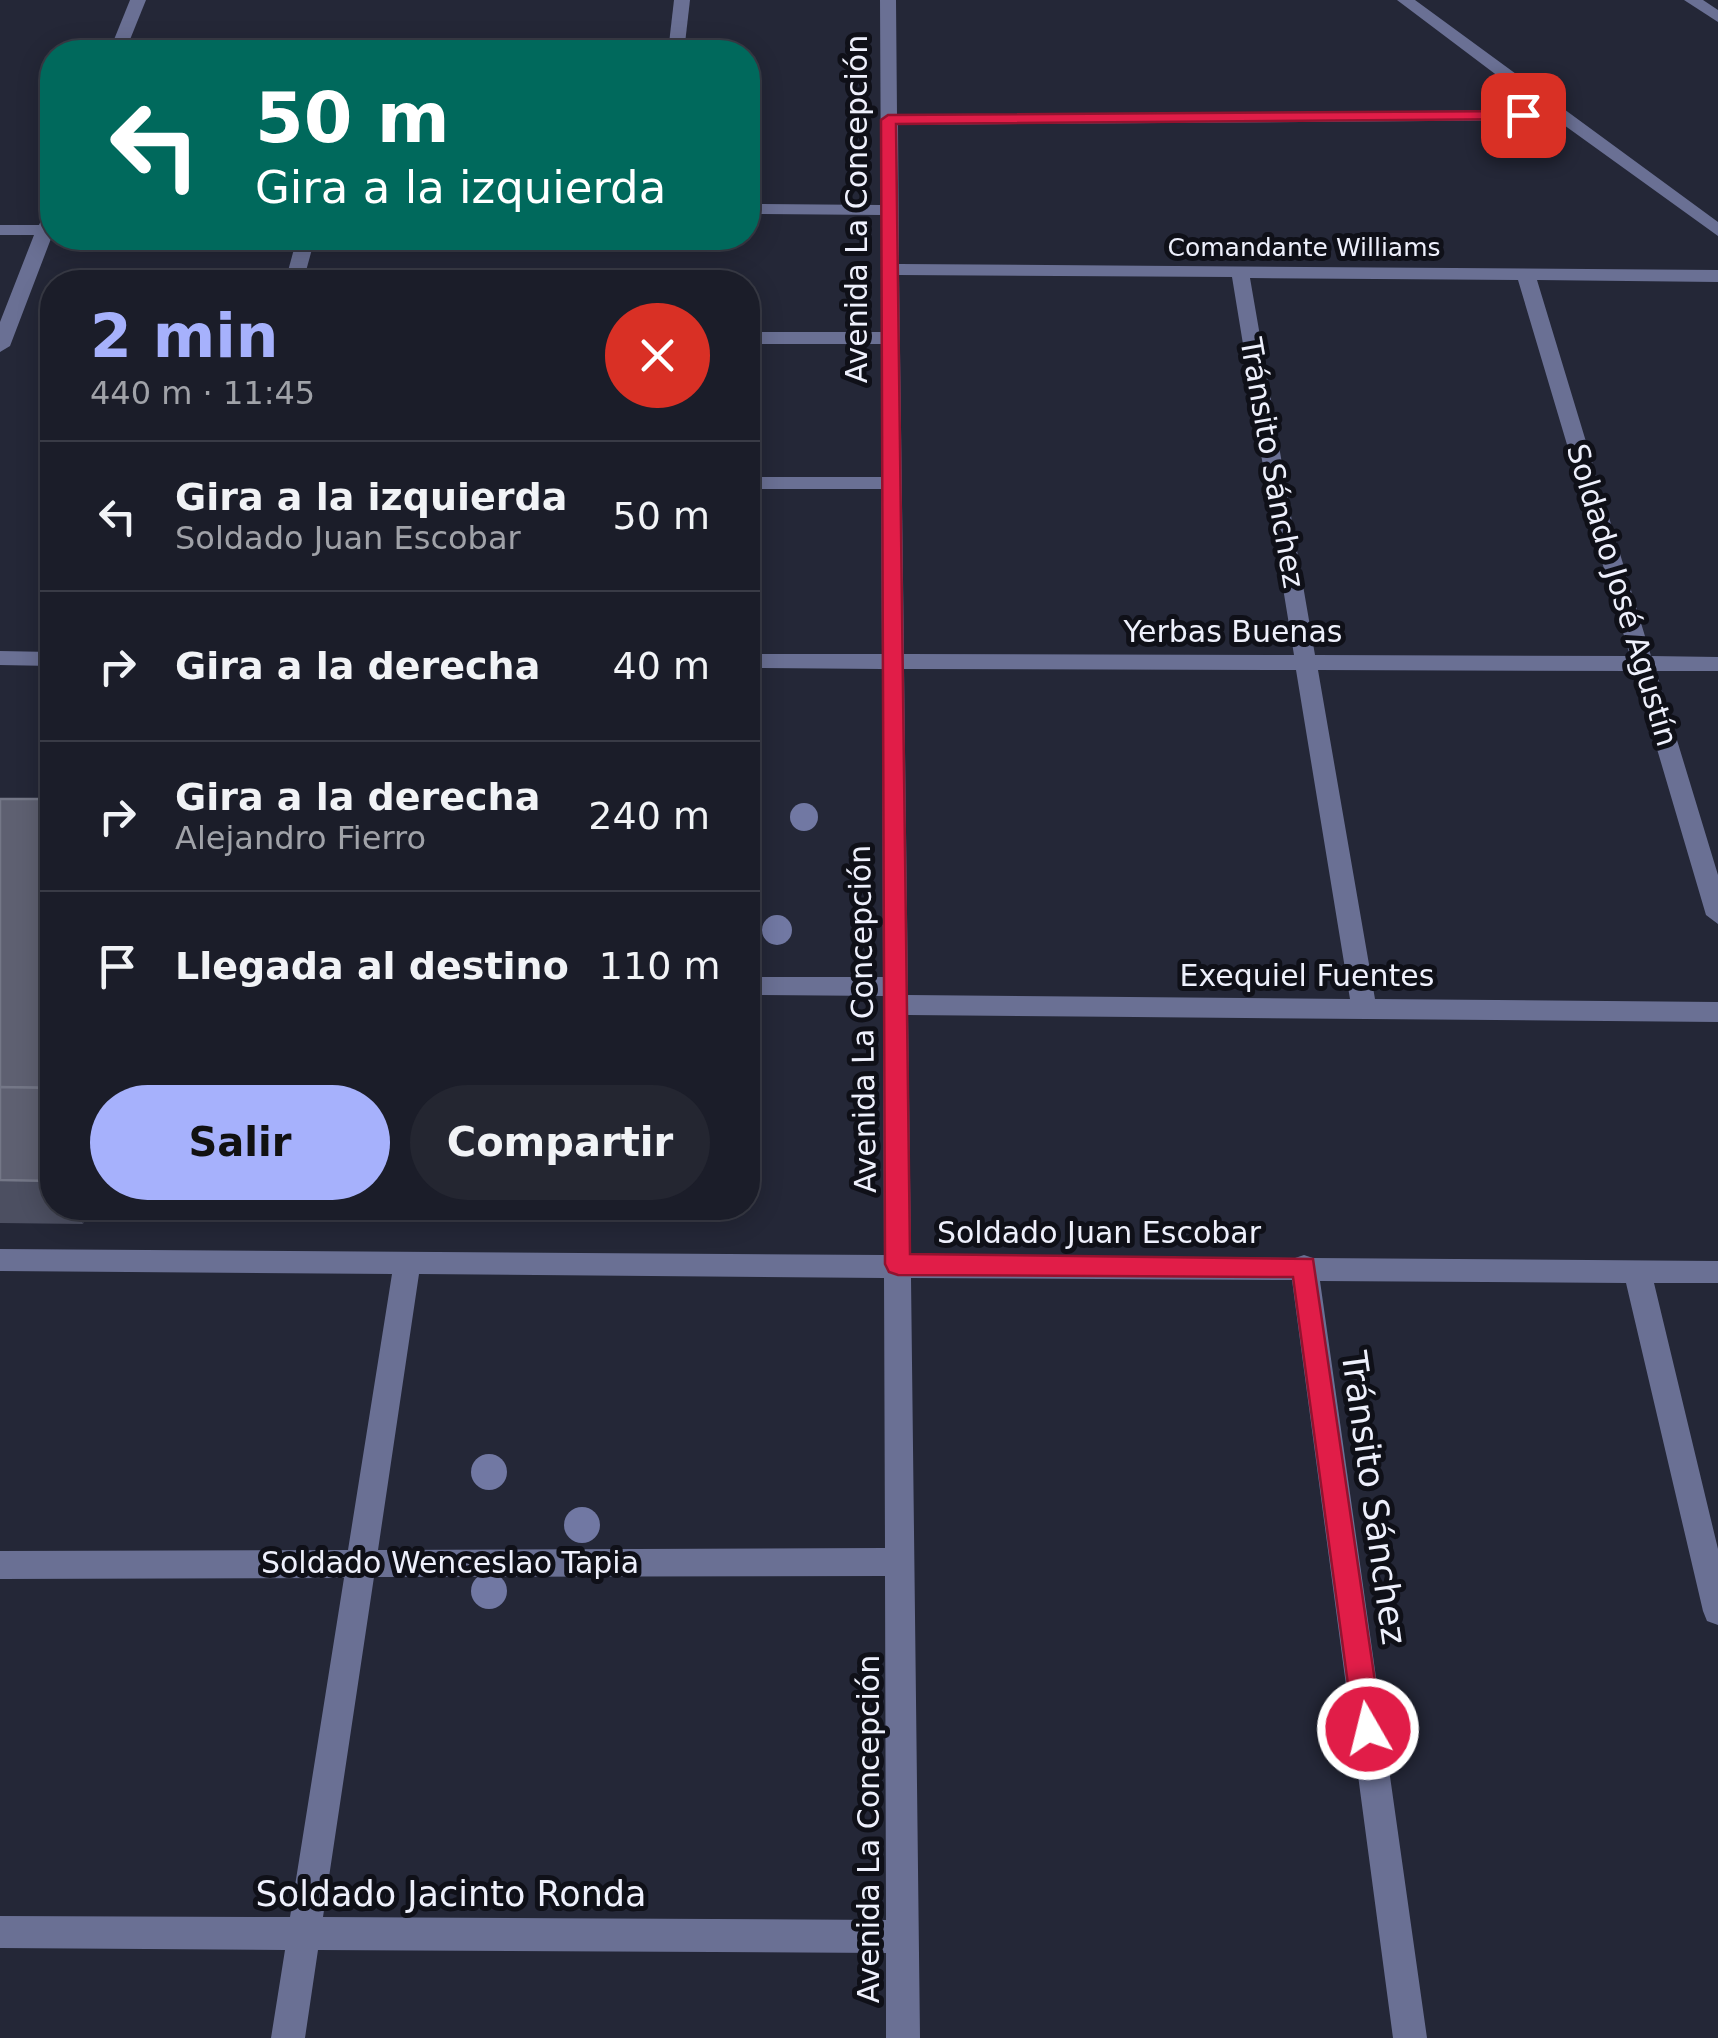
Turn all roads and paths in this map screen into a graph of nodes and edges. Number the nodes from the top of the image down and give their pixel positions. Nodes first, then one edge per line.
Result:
1 (138, 0) edge
2 (682, 0) edge
3 (888, 0) edge
4 (1405, 0) edge
5 (1692, 0) edge
6 (1717, 16) edge
7 (121, 40) edge
8 (677, 40) edge
9 (1561, 115) junction
10 (888, 120) junction
11 (760, 210) edge
12 (889, 210) junction
13 (40, 223) edge
14 (0, 230) edge
15 (1718, 230) edge
16 (40, 245) edge
17 (890, 269) junction
18 (1240, 272) junction
19 (1526, 274) junction
20 (1718, 276) edge
21 (760, 338) edge
22 (890, 338) junction
23 (0, 346) edge
24 (760, 483) edge
25 (891, 483) junction
26 (0, 658) edge
27 (40, 659) edge
28 (760, 661) edge
29 (892, 661) junction
30 (1306, 663) junction
31 (1643, 664) junction
32 (1718, 664) edge
33 (1718, 916) edge
34 (760, 987) edge
35 (895, 996) junction
36 (1364, 1009) junction
37 (1718, 1012) edge
38 (0, 1260) edge
39 (407, 1262) junction
40 (898, 1264) junction
41 (1304, 1266) junction
42 (1637, 1271) junction
43 (1718, 1272) edge
44 (900, 1562) junction
45 (361, 1564) junction
46 (0, 1565) edge
47 (1716, 1591) edge
48 (0, 1932) edge
49 (304, 1933) junction
50 (902, 1937) junction
51 (288, 2038) edge
52 (902, 2038) edge
53 (1410, 2038) edge

1 - 7 street
2 - 8 street
3 - 10 street, Avenida La Concepción
4 - 9 street
5 - 6 street
9 - 10 street
9 - 15 street
10 - 12 street, Avenida La Concepción
11 - 12 street
12 - 17 street, Avenida La Concepción
13 - 14 street
16 - 23 street
17 - 18 street, Comandante Williams
17 - 22 street, Avenida La Concepción
18 - 19 street, Comandante Williams
18 - 30 street, Tránsito Sánchez
19 - 20 street, Comandante Williams
19 - 31 street, Soldado José Agustín
21 - 22 street
22 - 25 street, Avenida La Concepción
24 - 25 street
25 - 29 street, Avenida La Concepción
26 - 27 street
28 - 29 street, Yerbas Buenas
29 - 30 street, Yerbas Buenas
29 - 35 street, Avenida La Concepción
30 - 31 street, Yerbas Buenas
30 - 36 street, Tránsito Sánchez
31 - 32 street, Yerbas Buenas
31 - 33 street, Soldado José Agustín
34 - 35 street, Exequiel Fuentes
35 - 36 street, Exequiel Fuentes
35 - 40 street, Avenida La Concepción
36 - 37 street, Exequiel Fuentes
38 - 39 street, Soldado Juan Escobar
39 - 40 street, Soldado Juan Escobar
39 - 45 street
40 - 41 street, Soldado Juan Escobar
40 - 44 street, Avenida La Concepción
41 - 42 street, Soldado Juan Escobar
41 - 53 street, Tránsito Sánchez
42 - 43 street, Soldado Juan Escobar
42 - 47 street
44 - 45 street, Soldado Wenceslao Tapia
44 - 50 street, Avenida La Concepción
45 - 46 street, Soldado Wenceslao Tapia
45 - 49 street
48 - 49 street, Soldado Jacinto Ronda
49 - 50 street, Soldado Jacinto Ronda
49 - 51 street
50 - 52 street, Avenida La Concepción

